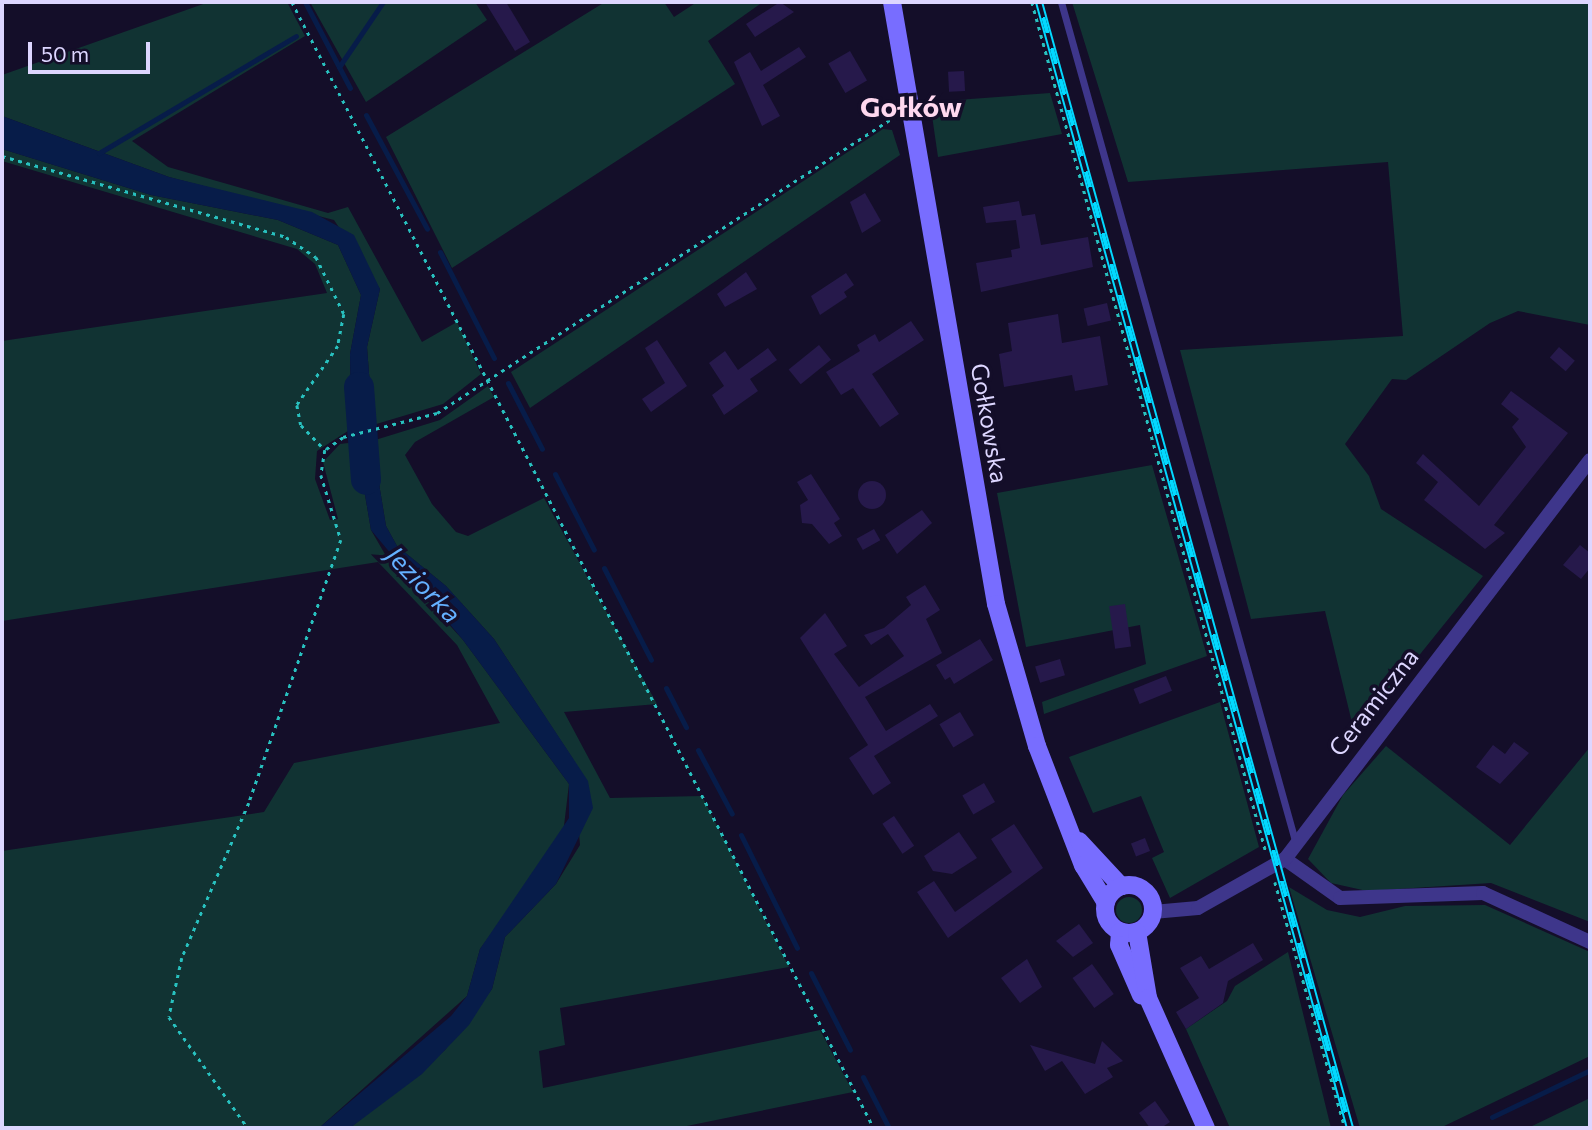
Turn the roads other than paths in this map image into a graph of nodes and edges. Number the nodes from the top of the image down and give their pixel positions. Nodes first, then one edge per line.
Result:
1 (892, 2) edge
2 (1061, 2) edge
3 (1590, 460) edge
4 (1079, 841) junction
5 (1296, 845) junction
6 (1285, 859) junction
7 (1121, 886) junction
8 (1105, 903) junction
9 (1153, 912) junction
10 (1129, 932) junction
11 (1590, 942) edge
12 (1206, 1128) edge

1 - 4 street, Gołkowska
2 - 5 lane
3 - 5 street, Ceramiczna
4 - 7 street, Gołkowska
4 - 8 street, Gołkowska
5 - 6 street, Ceramiczna
6 - 9 street, Ceramiczna
6 - 11 street
7 - 8 street
7 - 9 street
8 - 10 street
9 - 10 street
10 - 12 street

